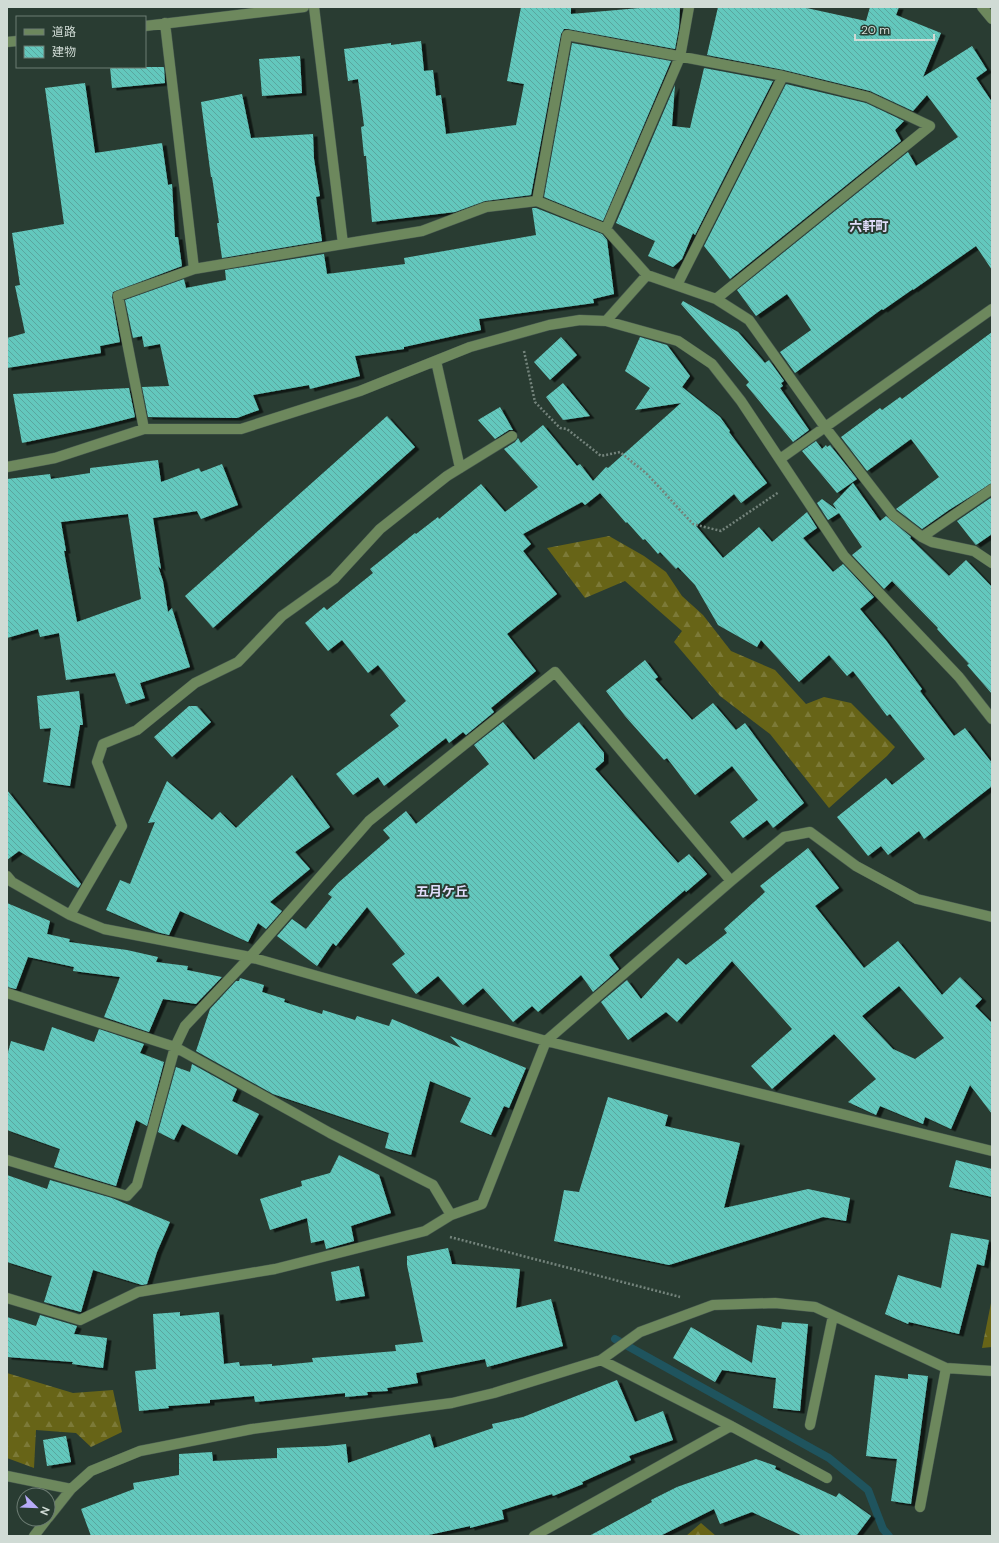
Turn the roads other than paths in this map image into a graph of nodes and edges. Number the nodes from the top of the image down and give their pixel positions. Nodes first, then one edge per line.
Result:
1 (304, 7) edge
2 (314, 7) edge
3 (689, 7) edge
4 (982, 7) edge
5 (992, 20) edge
6 (165, 23) junction
7 (146, 26) edge
8 (680, 57) junction
9 (783, 76) junction
10 (536, 201) junction
11 (606, 229) junction
12 (343, 244) junction
13 (194, 269) junction
14 (647, 275) junction
15 (677, 285) junction
16 (716, 299) junction
17 (992, 309) edge
18 (606, 321) junction
19 (436, 361) junction
20 (825, 427) junction
21 (144, 429) junction
22 (512, 436) dead end
23 (780, 459) junction
24 (7, 467) edge
25 (460, 468) junction
26 (992, 489) edge
27 (922, 537) junction
28 (992, 563) edge
29 (992, 719) edge
30 (7, 876) edge
31 (731, 881) junction
32 (70, 915) junction
33 (992, 917) edge
34 (250, 957) junction
35 (7, 993) edge
36 (546, 1041) junction
37 (175, 1047) junction
38 (992, 1151) edge
39 (7, 1160) edge
40 (451, 1215) junction
41 (7, 1298) edge
42 (833, 1316) junction
43 (601, 1360) junction
44 (946, 1368) junction
45 (992, 1371) edge
46 (810, 1425) dead end
47 (731, 1426) junction
48 (7, 1476) edge
49 (827, 1478) dead end
50 (71, 1489) junction
51 (920, 1507) dead end
52 (56, 1509) edge
53 (41, 1527) edge
54 (34, 1536) edge
55 (536, 1536) edge

1 - 6 street
2 - 12 street
3 - 8 street
4 - 5 street
6 - 7 street
6 - 13 street
8 - 9 street
8 - 10 street
8 - 11 street
9 - 15 street
9 - 16 street
10 - 11 street
10 - 12 street
11 - 14 street
12 - 13 street
13 - 21 street
14 - 15 street
14 - 18 street
15 - 16 street
16 - 20 street
17 - 20 street
18 - 19 street
18 - 23 street
19 - 21 street
19 - 25 street
20 - 23 street
20 - 27 street
21 - 24 street
22 - 25 street
23 - 29 street
25 - 32 street
26 - 27 street
27 - 28 street
30 - 32 street
31 - 33 street
31 - 34 street
31 - 36 street
32 - 34 street
34 - 36 street
34 - 37 street
35 - 37 street
36 - 38 street
36 - 40 street
37 - 39 street
37 - 40 street
40 - 41 street
42 - 43 street
42 - 44 street
42 - 46 street
43 - 47 street
43 - 50 street
44 - 45 street
44 - 51 street
47 - 49 street
47 - 55 street
48 - 50 street
50 - 52 street
53 - 54 street

